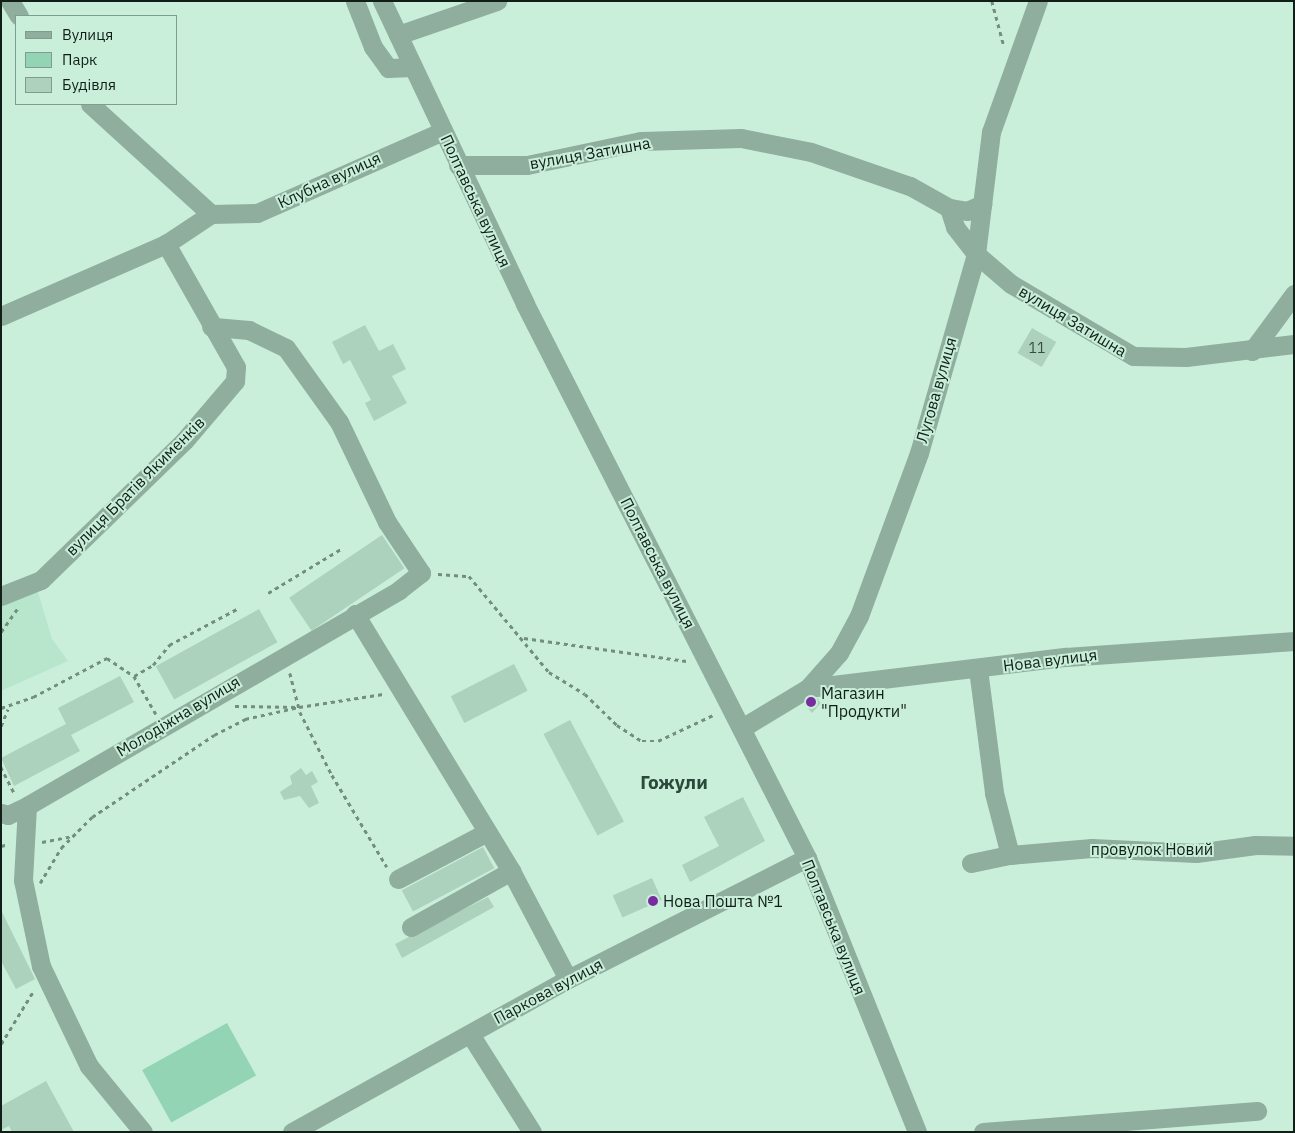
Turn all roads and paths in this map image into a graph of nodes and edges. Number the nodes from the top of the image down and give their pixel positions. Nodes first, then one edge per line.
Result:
1 (10, 1) edge
2 (355, 1) edge
3 (382, 1) edge
4 (497, 1) edge
5 (992, 1) edge
6 (1038, 1) edge
7 (19, 15) edge
8 (398, 35) junction
9 (413, 68) junction
10 (1010, 72) junction
11 (91, 105) edge
12 (443, 131) junction
13 (458, 165) junction
14 (983, 204) junction
15 (949, 208) junction
16 (211, 214) junction
17 (166, 244) junction
18 (976, 254) junction
19 (1294, 294) edge
20 (1, 316) edge
21 (211, 327) junction
22 (1294, 344) edge
23 (1252, 351) junction
24 (342, 549) dead end
25 (421, 573) junction
26 (268, 593) dead end
27 (1, 596) edge
28 (237, 609) dead end
29 (355, 614) junction
30 (524, 638) junction
31 (1294, 641) edge
32 (291, 650) junction
33 (686, 661) dead end
34 (978, 669) junction
35 (134, 676) junction
36 (808, 688) junction
37 (402, 692) junction
38 (224, 706) dead end
39 (299, 707) junction
40 (1, 708) edge
41 (8, 709) junction
42 (716, 714) dead end
43 (163, 725) junction
44 (1, 726) edge
45 (742, 728) junction
46 (1, 767) edge
47 (24, 807) junction
48 (1, 812) edge
49 (487, 832) junction
50 (1294, 846) edge
51 (1010, 855) junction
52 (807, 858) junction
53 (971, 864) dead end
54 (511, 872) junction
55 (398, 879) joint
56 (28, 903) junction
57 (412, 927) dead end
58 (44, 974) junction
59 (568, 978) junction
60 (470, 1034) junction
61 (1, 1044) edge
62 (1257, 1111) dead end
63 (1167, 1127) edge
64 (143, 1132) edge
65 (292, 1132) edge
66 (532, 1132) edge
67 (916, 1132) edge
68 (983, 1132) edge

1 - 7 street
2 - 9 street
3 - 8 street, Полтавська вулиця
4 - 8 street
5 - 10 path
6 - 10 street, Лугова вулиця
8 - 9 street, Полтавська вулиця
9 - 12 street, Полтавська вулиця
10 - 14 street, Лугова вулиця
11 - 16 street
12 - 13 street, Полтавська вулиця
12 - 16 street, Клубна вулиця
13 - 15 street, вулиця Затишна
13 - 45 street, Полтавська вулиця
14 - 15 street, вулиця Затишна
14 - 18 street, Лугова вулиця
15 - 18 street, вулиця Затишна
16 - 17 street
17 - 20 street
17 - 21 street, вулиця Братів Якименків
18 - 23 street, вулиця Затишна
18 - 36 street, Лугова вулиця
19 - 23 street
21 - 25 street
21 - 27 street, вулиця Братів Якименків
22 - 23 street, вулиця Затишна
24 - 26 path
25 - 29 street, Молодіжна вулиця
25 - 30 path
28 - 35 path
29 - 32 street, Молодіжна вулиця
29 - 37 street
30 - 33 path
30 - 42 path
31 - 34 street, Нова вулиця
32 - 39 path
32 - 43 street, Молодіжна вулиця
34 - 36 street, Нова вулиця
34 - 51 street
35 - 41 path
35 - 43 path
36 - 45 street, Лугова вулиця
37 - 39 path
37 - 49 street
38 - 39 path
39 - 55 path
39 - 56 path
40 - 41 path
41 - 44 path
43 - 47 street, Молодіжна вулиця
45 - 52 street, Полтавська вулиця
46 - 47 path
47 - 48 street, Молодіжна вулиця
47 - 56 street
49 - 54 street
49 - 55 street
50 - 51 street, провулок Новий
51 - 53 street, провулок Новий
52 - 59 street, Паркова вулиця
52 - 67 street, Полтавська вулиця
54 - 57 street
54 - 59 street
56 - 58 street
58 - 61 path
58 - 64 street
59 - 60 street, Паркова вулиця
60 - 65 street, Паркова вулиця
60 - 66 street
62 - 63 street
63 - 68 street

